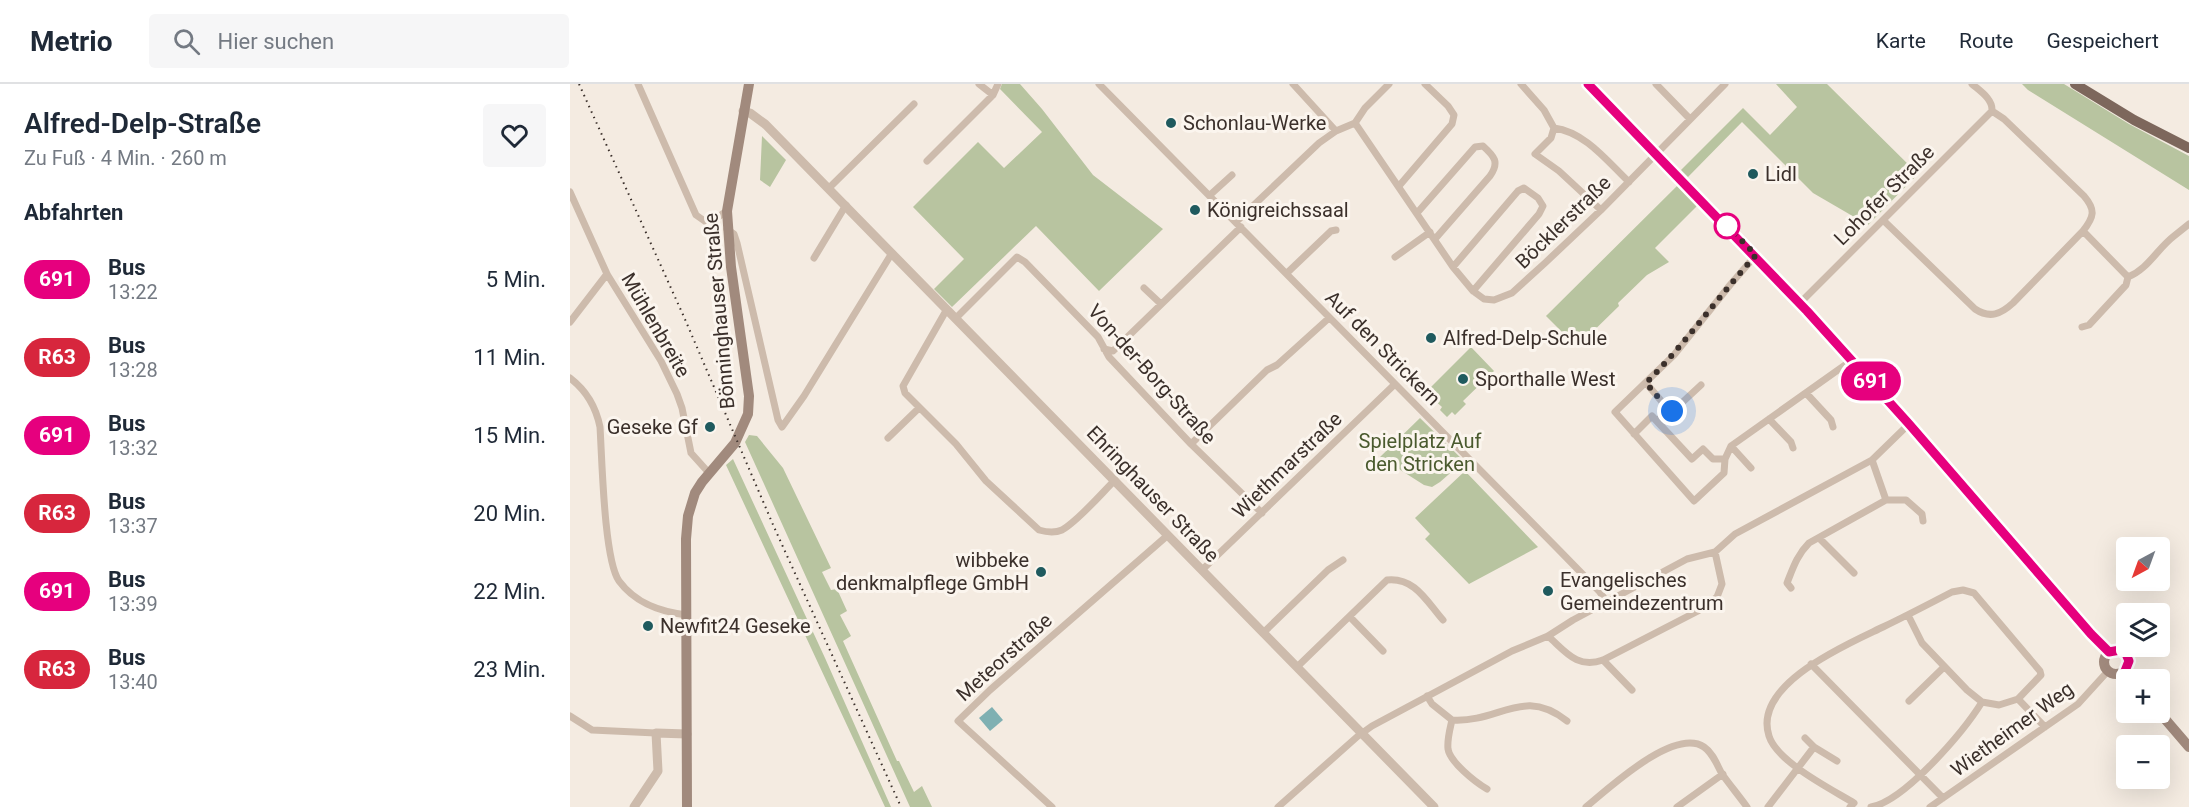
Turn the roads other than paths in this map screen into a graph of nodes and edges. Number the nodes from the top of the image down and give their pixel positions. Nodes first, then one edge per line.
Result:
1 (638, 84) edge
2 (749, 84) edge
3 (979, 84) edge
4 (998, 84) edge
5 (1099, 84) edge
6 (1293, 84) edge
7 (1389, 84) edge
8 (1425, 84) edge
9 (1521, 84) edge
10 (1588, 84) edge
11 (1656, 84) edge
12 (1725, 84) edge
13 (1972, 84) edge
14 (2075, 84) edge
15 (993, 95) junction
16 (914, 104) dead end
17 (743, 111) junction
18 (1992, 111) junction
19 (1690, 119) junction
20 (1355, 123) junction
21 (1554, 128) junction
22 (1336, 130) junction
23 (2189, 148) edge
24 (1656, 154) junction
25 (927, 161) dead end
26 (1232, 175) dead end
27 (1629, 182) junction
28 (1399, 186) junction
29 (829, 188) junction
30 (570, 192) edge
31 (1210, 195) junction
32 (846, 205) junction
33 (1600, 210) junction
34 (727, 212) junction
35 (1417, 213) junction
36 (1883, 220) junction
37 (1238, 224) junction
38 (2189, 224) edge
39 (727, 228) junction
40 (1335, 230) dead end
41 (2083, 231) junction
42 (1432, 236) junction
43 (892, 253) junction
44 (1756, 255) junction
45 (1395, 257) dead end
46 (814, 258) dead end
47 (1453, 267) junction
48 (1287, 273) junction
49 (607, 274) junction
50 (2128, 277) junction
51 (1144, 288) dead end
52 (1473, 291) junction
53 (1800, 303) junction
54 (1161, 304) junction
55 (947, 309) junction
56 (956, 318) junction
57 (1329, 318) junction
58 (570, 322) edge
59 (2082, 327) dead end
60 (1104, 350) junction
61 (1852, 360) junction
62 (570, 378) edge
63 (1646, 383) junction
64 (1395, 384) junction
65 (1701, 385) dead end
66 (1806, 393) junction
67 (919, 408) junction
68 (1669, 410) junction
69 (1769, 419) junction
70 (1657, 421) junction
71 (1909, 424) junction
72 (1833, 427) dead end
73 (1634, 434) junction
74 (888, 438) dead end
75 (1191, 444) junction
76 (1731, 446) junction
77 (1793, 448) dead end
78 (1725, 459) junction
79 (1872, 460) junction
80 (1751, 468) dead end
81 (709, 473) junction
82 (1114, 480) junction
83 (1886, 500) junction
84 (1262, 513) junction
85 (1923, 521) dead end
86 (1168, 535) junction
87 (1819, 538) junction
88 (1716, 552) junction
89 (1343, 560) dead end
90 (1202, 570) junction
91 (1854, 573) dead end
92 (1791, 588) dead end
93 (1607, 602) junction
94 (687, 615) junction
95 (1908, 615) junction
96 (1350, 617) junction
97 (1443, 620) dead end
98 (1263, 633) junction
99 (1548, 636) junction
100 (1383, 651) dead end
101 (2109, 652) junction
102 (1604, 660) junction
103 (1811, 664) junction
104 (1297, 667) junction
105 (1944, 667) junction
106 (2128, 669) edge
107 (2108, 671) junction
108 (2116, 674) edge
109 (1632, 690) dead end
110 (1427, 696) junction
111 (2018, 699) junction
112 (1909, 701) dead end
113 (1982, 702) junction
114 (570, 716) edge
115 (1452, 720) junction
116 (1567, 721) dead end
117 (2168, 723) edge
118 (2045, 727) junction
119 (656, 733) junction
120 (1362, 733) junction
121 (687, 734) junction
122 (1805, 738) dead end
123 (1814, 747) junction
124 (2189, 747) edge
125 (1837, 761) dead end
126 (1799, 769) junction
127 (1723, 774) junction
128 (1920, 775) junction
129 (1487, 789) dead end
130 (1943, 798) junction
131 (1852, 805) edge
132 (634, 807) edge
133 (687, 807) edge
134 (1052, 807) edge
135 (1278, 807) edge
136 (1434, 807) edge
137 (1586, 807) edge
138 (1677, 807) edge
139 (1748, 807) edge
140 (1768, 807) edge
141 (1863, 807) edge
142 (1872, 807) edge
143 (1930, 807) edge

1 - 34 street
2 - 17 main road, Bönninghauser Straße
3 - 15 street
4 - 15 street
5 - 31 street, Auf den Strickern
6 - 22 street
7 - 20 street
8 - 28 street
9 - 21 street
10 - 24 main road
11 - 19 street
12 - 19 street, Böcklerstraße
13 - 18 street
14 - 23 main road
15 - 25 street
16 - 29 street
17 - 29 street, Ehringhauser Straße
17 - 34 main road, Bönninghauser Straße
18 - 36 street, Lohofer Straße
18 - 41 street
19 - 24 street, Böcklerstraße
20 - 22 street
20 - 28 street
21 - 27 street
21 - 33 street
22 - 37 street
24 - 27 street, Böcklerstraße
24 - 44 main road
26 - 31 street
27 - 33 street, Böcklerstraße
28 - 35 street
29 - 32 street, Ehringhauser Straße
30 - 49 street, Mühlenbreite
31 - 37 street, Auf den Strickern
32 - 43 street, Ehringhauser Straße
32 - 46 street
33 - 52 street, Böcklerstraße
34 - 39 main road, Bönninghauser Straße
35 - 42 street
35 - 42 street
36 - 41 street
36 - 53 street, Lohofer Straße
37 - 48 street, Auf den Strickern
37 - 54 street
38 - 50 street
39 - 43 street
39 - 81 main road, Bönninghauser Straße
40 - 48 street
41 - 50 street
42 - 45 street
42 - 47 street
43 - 55 street, Ehringhauser Straße
44 - 53 main road
44 - 63 street
47 - 52 street
47 - 52 street
48 - 57 street, Auf den Strickern
49 - 58 street
49 - 81 street, Mühlenbreite
50 - 59 street
51 - 54 street
53 - 61 main road
54 - 60 street
55 - 56 street, Ehringhauser Straße
55 - 67 street
56 - 60 street, Von-der-Borg-Straße
56 - 82 street, Ehringhauser Straße
57 - 64 street, Auf den Strickern
57 - 75 street
60 - 75 street, Von-der-Borg-Straße
61 - 66 street
61 - 71 main road
62 - 94 street
63 - 68 street
63 - 73 street
64 - 84 street, Wiethmarstraße
64 - 93 street, Auf den Strickern
65 - 68 street
66 - 69 street
66 - 72 street
67 - 74 street
67 - 82 street
68 - 70 street
69 - 76 street
69 - 77 street
70 - 73 street
70 - 78 street
71 - 79 street
71 - 101 main road
73 - 78 street
75 - 84 street, Von-der-Borg-Straße
76 - 78 street
76 - 80 street
79 - 83 street
79 - 88 street
81 - 94 main road, Bönninghauser Straße
82 - 86 street, Ehringhauser Straße
83 - 85 street
83 - 87 street
84 - 90 street, Wiethmarstraße
86 - 90 street, Ehringhauser Straße
86 - 134 street, Meteorstraße
87 - 91 street
87 - 92 street
88 - 93 street
88 - 102 street
89 - 98 street
90 - 98 street, Ehringhauser Straße
93 - 99 street
94 - 121 main road, Bönninghauser Straße
95 - 103 street
95 - 105 street
95 - 111 street
96 - 97 street
96 - 100 street
96 - 104 street
98 - 104 street, Ehringhauser Straße
99 - 102 street
99 - 110 street
101 - 106 main road
101 - 107 main road
102 - 109 street
103 - 126 street
103 - 128 street
104 - 120 street, Ehringhauser Straße
105 - 112 street
105 - 113 street
107 - 108 main road
107 - 118 street, Wietheimer Weg
110 - 115 street
110 - 120 street
111 - 113 street
111 - 118 street
113 - 128 street
114 - 119 street
115 - 116 street
115 - 129 street
117 - 124 main road
118 - 130 street, Wietheimer Weg
119 - 121 street
119 - 132 street
120 - 135 street
120 - 136 street, Ehringhauser Straße
121 - 133 main road, Bönninghauser Straße
122 - 123 street
123 - 125 street
123 - 126 street
126 - 131 street
126 - 140 street
127 - 137 street
127 - 138 street
127 - 139 street
128 - 130 street
128 - 142 street
130 - 143 street, Wietheimer Weg
131 - 141 street

